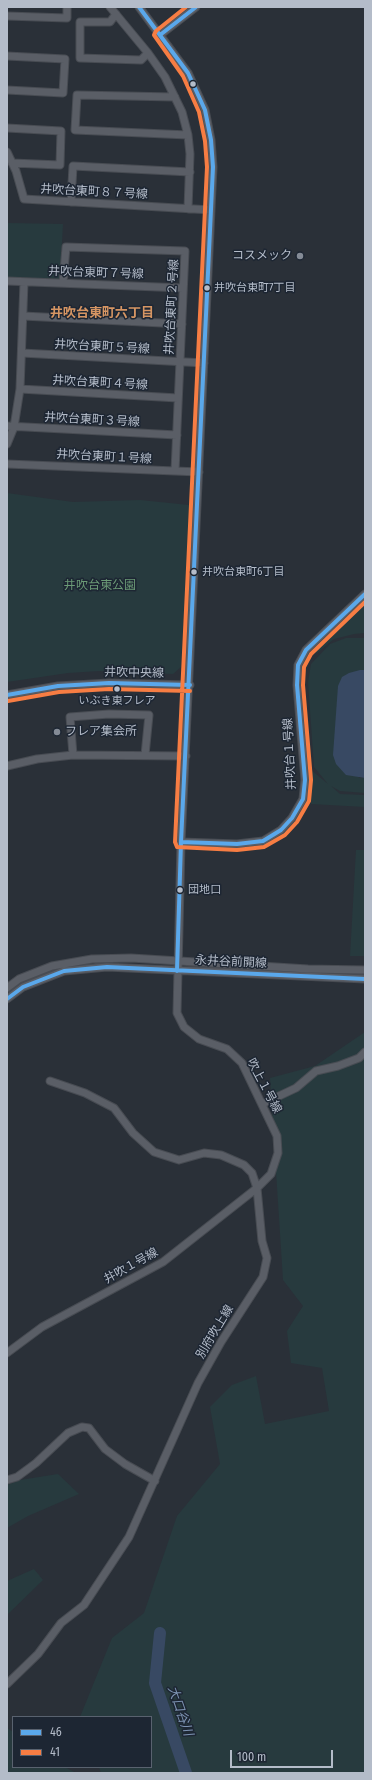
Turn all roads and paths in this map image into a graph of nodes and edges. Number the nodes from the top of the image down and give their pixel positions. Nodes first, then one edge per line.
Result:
1 (67, 7) edge
2 (110, 7) edge
3 (139, 7) edge
4 (196, 7) edge
5 (116, 14) junction
6 (7, 16) edge
7 (160, 35) junction
8 (148, 53) junction
9 (7, 56) edge
10 (7, 90) edge
11 (175, 97) junction
12 (7, 128) edge
13 (188, 135) junction
14 (7, 152) edge
15 (12, 163) junction
16 (190, 172) junction
17 (71, 202) junction
18 (188, 208) junction
19 (211, 210) junction
20 (7, 281) edge
21 (24, 282) junction
22 (63, 282) junction
23 (183, 288) junction
24 (23, 316) junction
25 (182, 324) junction
26 (22, 353) junction
27 (180, 362) junction
28 (204, 362) junction
29 (20, 390) junction
30 (178, 398) junction
31 (10, 426) edge
32 (177, 435) junction
33 (7, 444) edge
34 (7, 464) edge
35 (175, 472) junction
36 (200, 472) junction
37 (365, 594) edge
38 (190, 685) junction
39 (7, 695) edge
40 (73, 755) junction
41 (145, 755) junction
42 (186, 756) junction
43 (7, 766) edge
44 (181, 842) junction
45 (177, 960) junction
46 (365, 970) edge
47 (177, 971) junction
48 (365, 979) edge
49 (7, 988) edge
50 (7, 999) edge
51 (365, 1052) edge
52 (50, 1081) dead end
53 (262, 1104) junction
54 (257, 1188) junction
55 (7, 1353) edge
56 (7, 1480) edge
57 (155, 1481) junction
58 (7, 1684) edge

1 - 6 street
2 - 5 street
3 - 7 street, 吹上１号線
4 - 7 street
5 - 8 street
5 - 8 street
7 - 19 street, 吹上１号線
8 - 11 street
9 - 10 street
11 - 13 street
11 - 13 street
12 - 15 street
13 - 16 street
14 - 15 street, 井吹台東町８７号線
15 - 17 street, 井吹台東町８７号線
16 - 17 street
16 - 18 street
17 - 18 street, 井吹台東町８７号線
18 - 19 street, 井吹台東町８７号線
19 - 28 street, 吹上１号線
20 - 21 street, 井吹台東町７号線
21 - 22 street, 井吹台東町７号線
21 - 24 street
22 - 23 street, 井吹台東町７号線
22 - 23 street, 井吹台東町２号線
23 - 25 street, 井吹台東町２号線
24 - 25 street
24 - 26 street
25 - 27 street, 井吹台東町２号線
26 - 27 street, 井吹台東町５号線
26 - 29 street
27 - 28 street, 井吹台東町５号線
27 - 30 street, 井吹台東町２号線
28 - 36 street, 吹上１号線
29 - 30 street, 井吹台東町４号線
29 - 31 street
30 - 32 street, 井吹台東町２号線
31 - 32 street, 井吹台東町３号線
31 - 33 street
32 - 35 street, 井吹台東町２号線
34 - 35 street, 井吹台東町１号線
35 - 36 street, 井吹台東町１号線
36 - 38 street, 吹上１号線
37 - 44 street, 井吹台１号線
38 - 39 street, 井吹中央線
38 - 42 street, 吹上１号線
40 - 41 street
40 - 41 street
40 - 43 street
41 - 42 street
42 - 44 street, 吹上１号線
44 - 45 street, 吹上１号線
45 - 46 street, 永井谷前開線
45 - 47 street, 吹上１号線
45 - 49 street, 永井谷前開線
47 - 48 street, 永井谷前開線
47 - 50 street, 永井谷前開線
47 - 53 street, 吹上１号線
51 - 53 street
52 - 54 street, 別府吹上線
53 - 54 street, 吹上１号線
54 - 55 street, 井吹１号線
54 - 57 street, 別府吹上線
56 - 57 street
57 - 58 street, 別府吹上線

